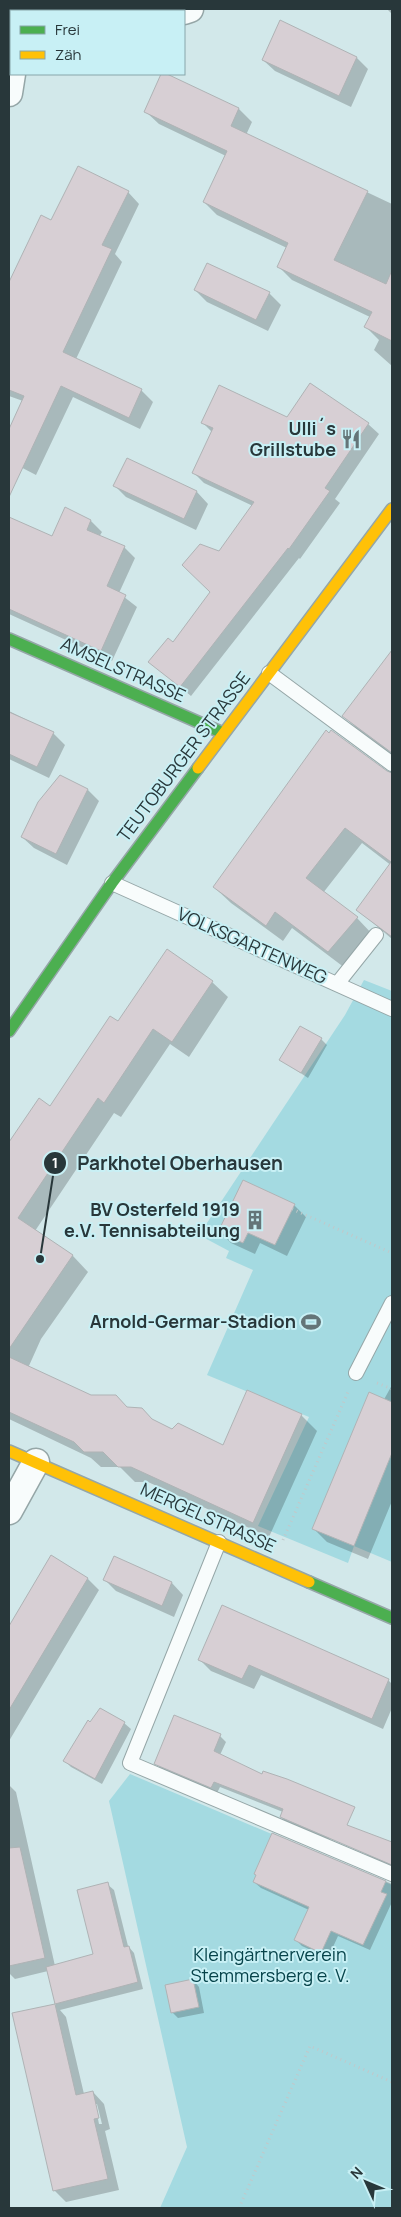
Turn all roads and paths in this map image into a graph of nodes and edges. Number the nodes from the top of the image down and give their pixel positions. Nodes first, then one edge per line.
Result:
1 (11, 75) edge
2 (9, 93) edge
3 (392, 508) edge
4 (9, 639) edge
5 (270, 672) junction
6 (223, 733) junction
7 (392, 764) edge
8 (112, 883) junction
9 (376, 935) dead end
10 (338, 984) junction
11 (392, 1009) edge
12 (9, 1031) edge
13 (292, 1209) dead end
14 (392, 1252) edge
15 (392, 1303) edge
16 (356, 1373) dead end
17 (339, 1411) dead end
18 (9, 1451) edge
19 (36, 1462) junction
20 (9, 1511) edge
21 (219, 1542) junction
22 (272, 1566) junction
23 (392, 1618) edge
24 (392, 1874) edge
25 (392, 2082) edge
26 (9, 2207) edge
27 (12, 2208) edge
28 (240, 2208) edge

1 - 2 street
3 - 5 street, TEUTOBURGER STRASSE
4 - 6 street, AMSELSTRASSE
5 - 6 street, TEUTOBURGER STRASSE
5 - 7 lane
6 - 8 street, TEUTOBURGER STRASSE
8 - 10 lane, VOLKSGARTENWEG
8 - 12 street, TEUTOBURGER STRASSE
9 - 10 lane
10 - 11 lane, VOLKSGARTENWEG
13 - 14 path
15 - 16 lane
17 - 22 path
18 - 19 street, MERGELSTRASSE
19 - 20 street
19 - 21 street, MERGELSTRASSE
21 - 22 street, MERGELSTRASSE
21 - 24 lane
22 - 23 street, MERGELSTRASSE
25 - 28 path
26 - 27 path

